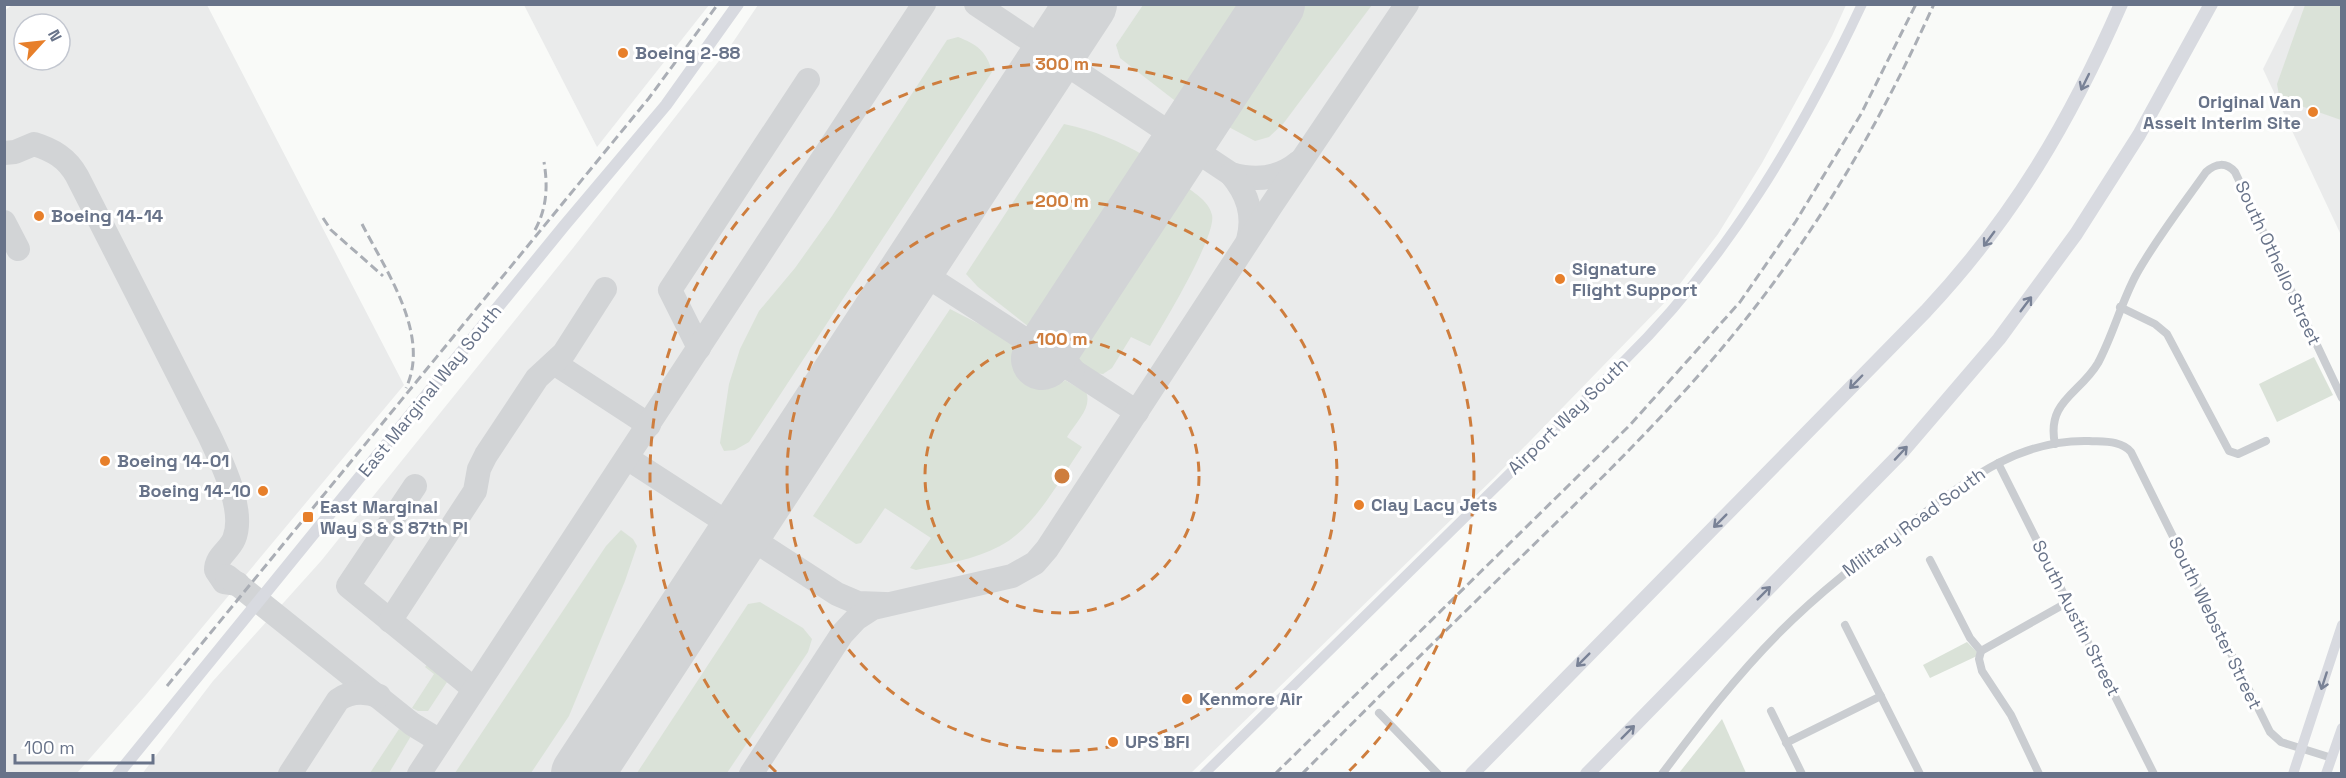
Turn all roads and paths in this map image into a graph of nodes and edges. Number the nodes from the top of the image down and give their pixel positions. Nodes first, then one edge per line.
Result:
1 (738, 4) edge
2 (1862, 4) edge
3 (2121, 4) edge
4 (2211, 4) edge
5 (2120, 308) junction
6 (2342, 398) edge
7 (2266, 441) dead end
8 (2055, 444) junction
9 (2131, 452) joint
10 (1998, 463) junction
11 (1930, 560) dead end
12 (2068, 602) junction
13 (1845, 625) dead end
14 (2342, 625) edge
15 (1981, 651) junction
16 (1881, 696) junction
17 (1771, 711) dead end
18 (1379, 713) dead end
19 (2342, 728) edge
20 (1786, 743) junction
21 (2301, 750) junction
22 (2332, 758) junction
23 (1473, 772) edge
24 (118, 774) edge
25 (1204, 774) edge
26 (1438, 774) edge
27 (1587, 774) edge
28 (1662, 774) edge
29 (1802, 774) edge
30 (1920, 774) edge
31 (2039, 774) edge
32 (2154, 774) edge
33 (2293, 774) edge
34 (2326, 774) edge

1 - 24 main road, East Marginal Way South
2 - 25 main road, Airport Way South
3 -> 23 highway
27 -> 4 highway
5 - 6 street, South Othello Street
5 - 7 street
5 - 8 street
8 - 9 street, Military Road South
8 - 10 street, Military Road South
9 - 21 street, South Webster Street
10 - 12 street, South Austin Street
10 - 28 street, Military Road South
11 - 15 street
12 - 15 street
12 - 32 street, South Austin Street
13 - 16 street
14 -> 21 main road
15 - 31 street
16 - 20 street
16 - 30 street
17 - 20 street
18 - 26 street
19 - 22 main road
20 - 29 street
21 - 22 street, South Webster Street
21 - 33 main road
22 - 34 main road

